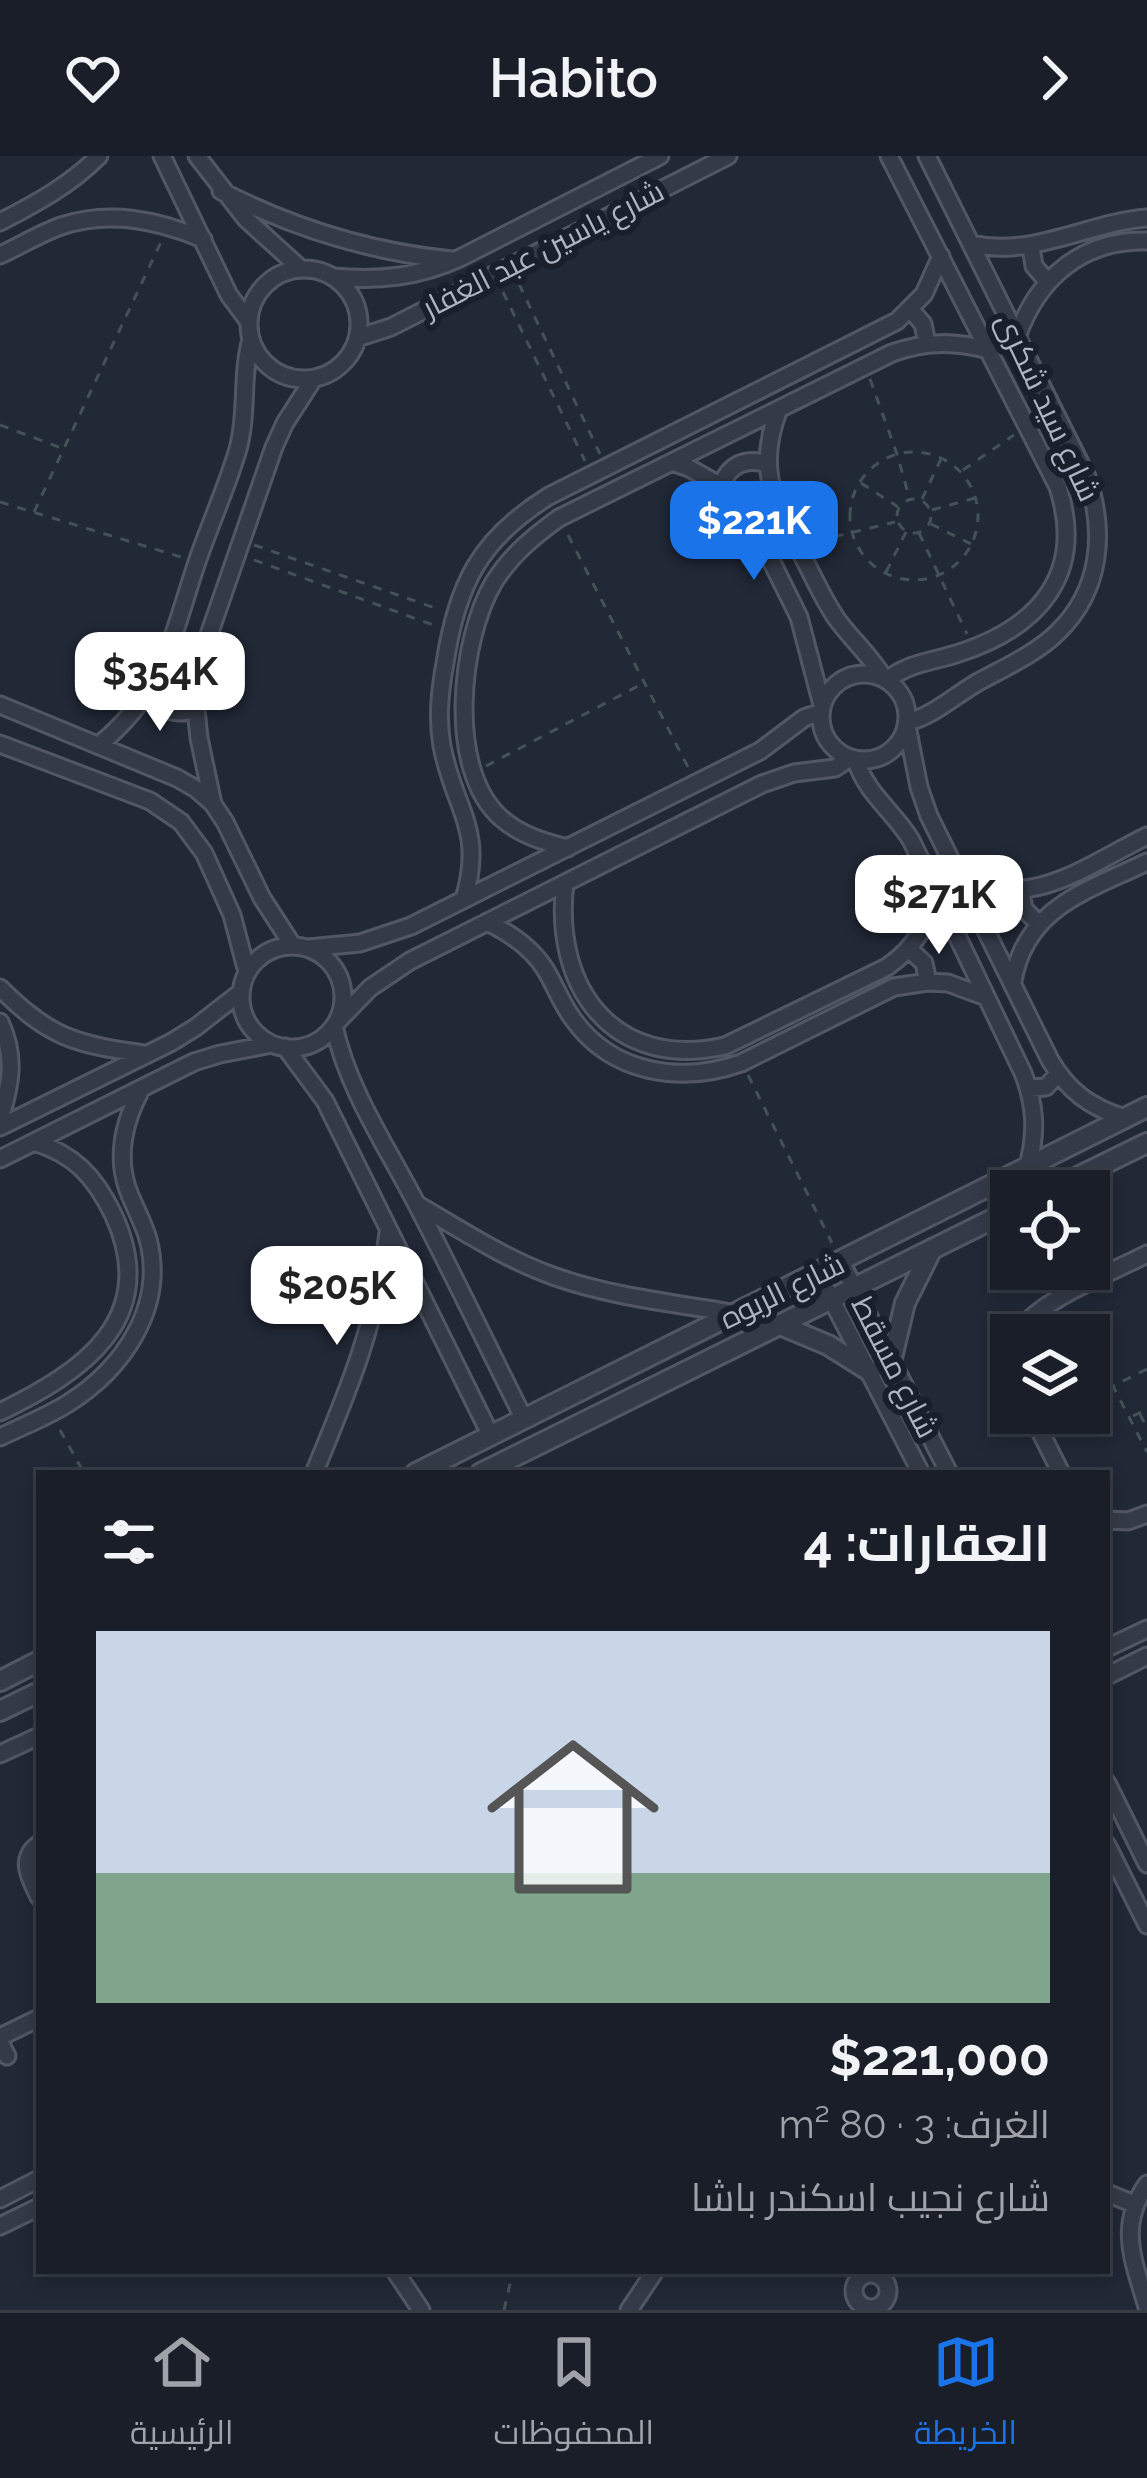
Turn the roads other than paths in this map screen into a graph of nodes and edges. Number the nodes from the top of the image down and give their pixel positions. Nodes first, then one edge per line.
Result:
1 (99, 156) edge
2 (162, 156) edge
3 (197, 156) edge
4 (660, 156) edge
5 (728, 156) edge
6 (889, 156) edge
7 (927, 156) edge
8 (221, 191) junction
9 (1147, 218) edge
10 (0, 222) edge
11 (203, 238) junction
12 (1147, 241) edge
13 (970, 244) junction
14 (1031, 247) junction
15 (0, 255) edge
16 (941, 256) junction
17 (455, 261) junction
18 (301, 269) junction
19 (334, 278) junction
20 (1047, 280) junction
21 (910, 309) junction
22 (250, 330) junction
23 (357, 338) junction
24 (1018, 338) junction
25 (927, 343) junction
26 (988, 350) junction
27 (314, 378) junction
28 (779, 409) junction
29 (672, 462) junction
30 (767, 464) junction
31 (721, 486) junction
32 (885, 679) junction
33 (149, 692) junction
34 (0, 705) edge
35 (822, 708) junction
36 (196, 709) junction
37 (907, 724) junction
38 (0, 744) edge
39 (99, 745) junction
40 (853, 759) junction
41 (213, 804) junction
42 (498, 817) junction
43 (470, 831) junction
44 (1147, 836) edge
45 (568, 848) junction
46 (1147, 862) edge
47 (963, 882) junction
48 (565, 883) junction
49 (934, 889) junction
50 (1021, 892) junction
51 (464, 899) junction
52 (487, 922) junction
53 (1038, 923) junction
54 (301, 947) junction
55 (909, 949) junction
56 (568, 958) junction
57 (545, 969) junction
58 (247, 972) junction
59 (928, 982) junction
60 (1013, 984) junction
61 (0, 988) edge
62 (241, 992) junction
63 (986, 997) junction
64 (18, 1006) junction
65 (0, 1023) edge
66 (336, 1024) junction
67 (279, 1046) junction
68 (147, 1054) junction
69 (1058, 1074) junction
70 (142, 1088) junction
71 (1029, 1088) junction
72 (1147, 1107) edge
73 (1125, 1118) junction
74 (0, 1123) edge
75 (34, 1142) junction
76 (1147, 1143) edge
77 (0, 1159) edge
78 (123, 1166) junction
79 (1028, 1169) junction
80 (1092, 1170) edge
81 (94, 1179) junction
82 (416, 1204) junction
83 (990, 1220) edge
84 (388, 1230) junction
85 (932, 1249) junction
86 (1147, 1255) edge
87 (842, 1262) junction
88 (818, 1273) junction
89 (854, 1288) junction
90 (832, 1299) junction
91 (737, 1314) junction
92 (1034, 1314) edge
93 (780, 1325) junction
94 (891, 1362) junction
95 (871, 1372) junction
96 (0, 1412) edge
97 (524, 1419) junction
98 (1042, 1434) edge
99 (0, 1436) edge
100 (491, 1436) junction
101 (315, 1470) edge
102 (422, 1470) edge
103 (488, 1470) edge
104 (920, 1470) edge
105 (947, 1470) edge
106 (1060, 1470) edge
107 (1147, 1514) edge
108 (1110, 1520) edge
109 (1147, 1629) edge
110 (1110, 1647) edge
111 (1147, 1656) edge
112 (36, 1663) edge
113 (1110, 1677) edge
114 (0, 1681) edge
115 (36, 1694) edge
116 (0, 1712) edge
117 (36, 1737) edge
118 (0, 1754) edge
119 (1110, 1790) edge
120 (36, 1847) edge
121 (1110, 1852) edge
122 (1147, 1864) edge
123 (36, 1890) edge
124 (1147, 1925) edge
125 (36, 2020) edge
126 (2, 2045) edge
127 (36, 2181) edge
128 (1147, 2184) edge
129 (1110, 2194) edge
130 (0, 2199) edge
131 (1134, 2204) junction
132 (36, 2208) edge
133 (0, 2226) edge
134 (397, 2274) edge
135 (653, 2274) edge
136 (858, 2274) edge
137 (859, 2307) edge
138 (1147, 2307) edge
139 (422, 2310) edge
140 (629, 2310) edge

1 - 10 street
2 - 11 street
3 - 8 street
4 - 17 street, شارع ياسين عبد الغفار
5 - 23 street, شارع ياسين عبد الغفار
6 - 16 street, شارع سيد شكرى
7 - 13 street, شارع سيد شكرى
8 - 17 street
8 - 18 street
9 - 14 street
11 - 15 street
11 - 22 street
12 - 20 street
13 - 14 street
13 - 24 street, شارع سيد شكرى
14 - 20 street
16 - 21 street
16 - 26 street, شارع سيد شكرى
17 - 19 street, شارع ياسين عبد الغفار
18 - 19 street
18 - 22 street
19 - 23 street
20 - 24 street
21 - 25 street
21 - 43 street
22 - 27 street
22 - 33 street
23 - 27 street
24 - 37 street, شارع سيد شكرى
25 - 26 street
25 - 28 street
26 - 32 street, شارع سيد شكرى
27 - 36 street
28 - 29 street
28 - 30 street
29 - 31 street
29 - 42 street
30 - 31 street
30 - 32 street
31 - 35 street
32 - 35 street
32 - 37 street
33 - 36 street
33 - 39 street
34 - 39 street
35 - 40 street
35 - 45 street
36 - 41 street
37 - 40 street
37 - 47 street
38 - 58 street
39 - 41 street
40 - 48 street
40 - 49 street
41 - 54 street
42 - 43 street
42 - 45 street
43 - 51 street
44 - 50 street
45 - 51 street
46 - 53 street
47 - 50 street
47 - 60 street
48 - 52 street
48 - 56 street
49 - 55 street
49 - 63 street
50 - 53 street
51 - 54 street
52 - 57 street
52 - 66 street
53 - 60 street
54 - 58 street
54 - 66 street
55 - 56 street
55 - 59 street
56 - 57 street
57 - 59 street
58 - 62 street
59 - 63 street
60 - 69 street
61 - 64 street
62 - 67 street
62 - 68 street
63 - 71 street
64 - 65 street
64 - 68 street
65 - 74 street
66 - 67 street
66 - 82 street
67 - 70 street
67 - 84 street
68 - 74 street
69 - 71 street
69 - 73 street
70 - 75 street
70 - 78 street
71 - 79 street
72 - 73 street, شارع الربوه
73 - 79 street, شارع الربوه
75 - 77 street
75 - 81 street
76 - 80 street
78 - 81 street
78 - 99 street
79 - 87 street, شارع الربوه
81 - 96 street
82 - 91 street
82 - 97 street
83 - 85 street, شارع الربوه
84 - 100 street
84 - 101 street
85 - 89 street, شارع الربوه
85 - 94 street
86 - 92 street
87 - 88 street, شارع الربوه
87 - 89 street, شارع مسقط
88 - 90 street, شارع مسقط
88 - 91 street, شارع الربوه
89 - 90 street, شارع الربوه
89 - 94 street, شارع مسقط
90 - 93 street, شارع الربوه
90 - 95 street, شارع مسقط
91 - 97 street, شارع الربوه
93 - 95 street
93 - 103 street, شارع الربوه
94 - 105 street, شارع مسقط
95 - 104 street, شارع مسقط
97 - 100 street, شارع الربوه
98 - 106 street
100 - 102 street, شارع الربوه
107 - 108 street
109 - 110 street
111 - 113 street
112 - 114 street
115 - 116 street
117 - 118 street
119 - 122 street
120 - 123 street
121 - 124 street
125 - 126 street
127 - 130 street
128 - 131 street
129 - 131 street
131 - 138 street
132 - 133 street
134 - 139 street
135 - 140 street
136 - 137 street
136 - 137 street

